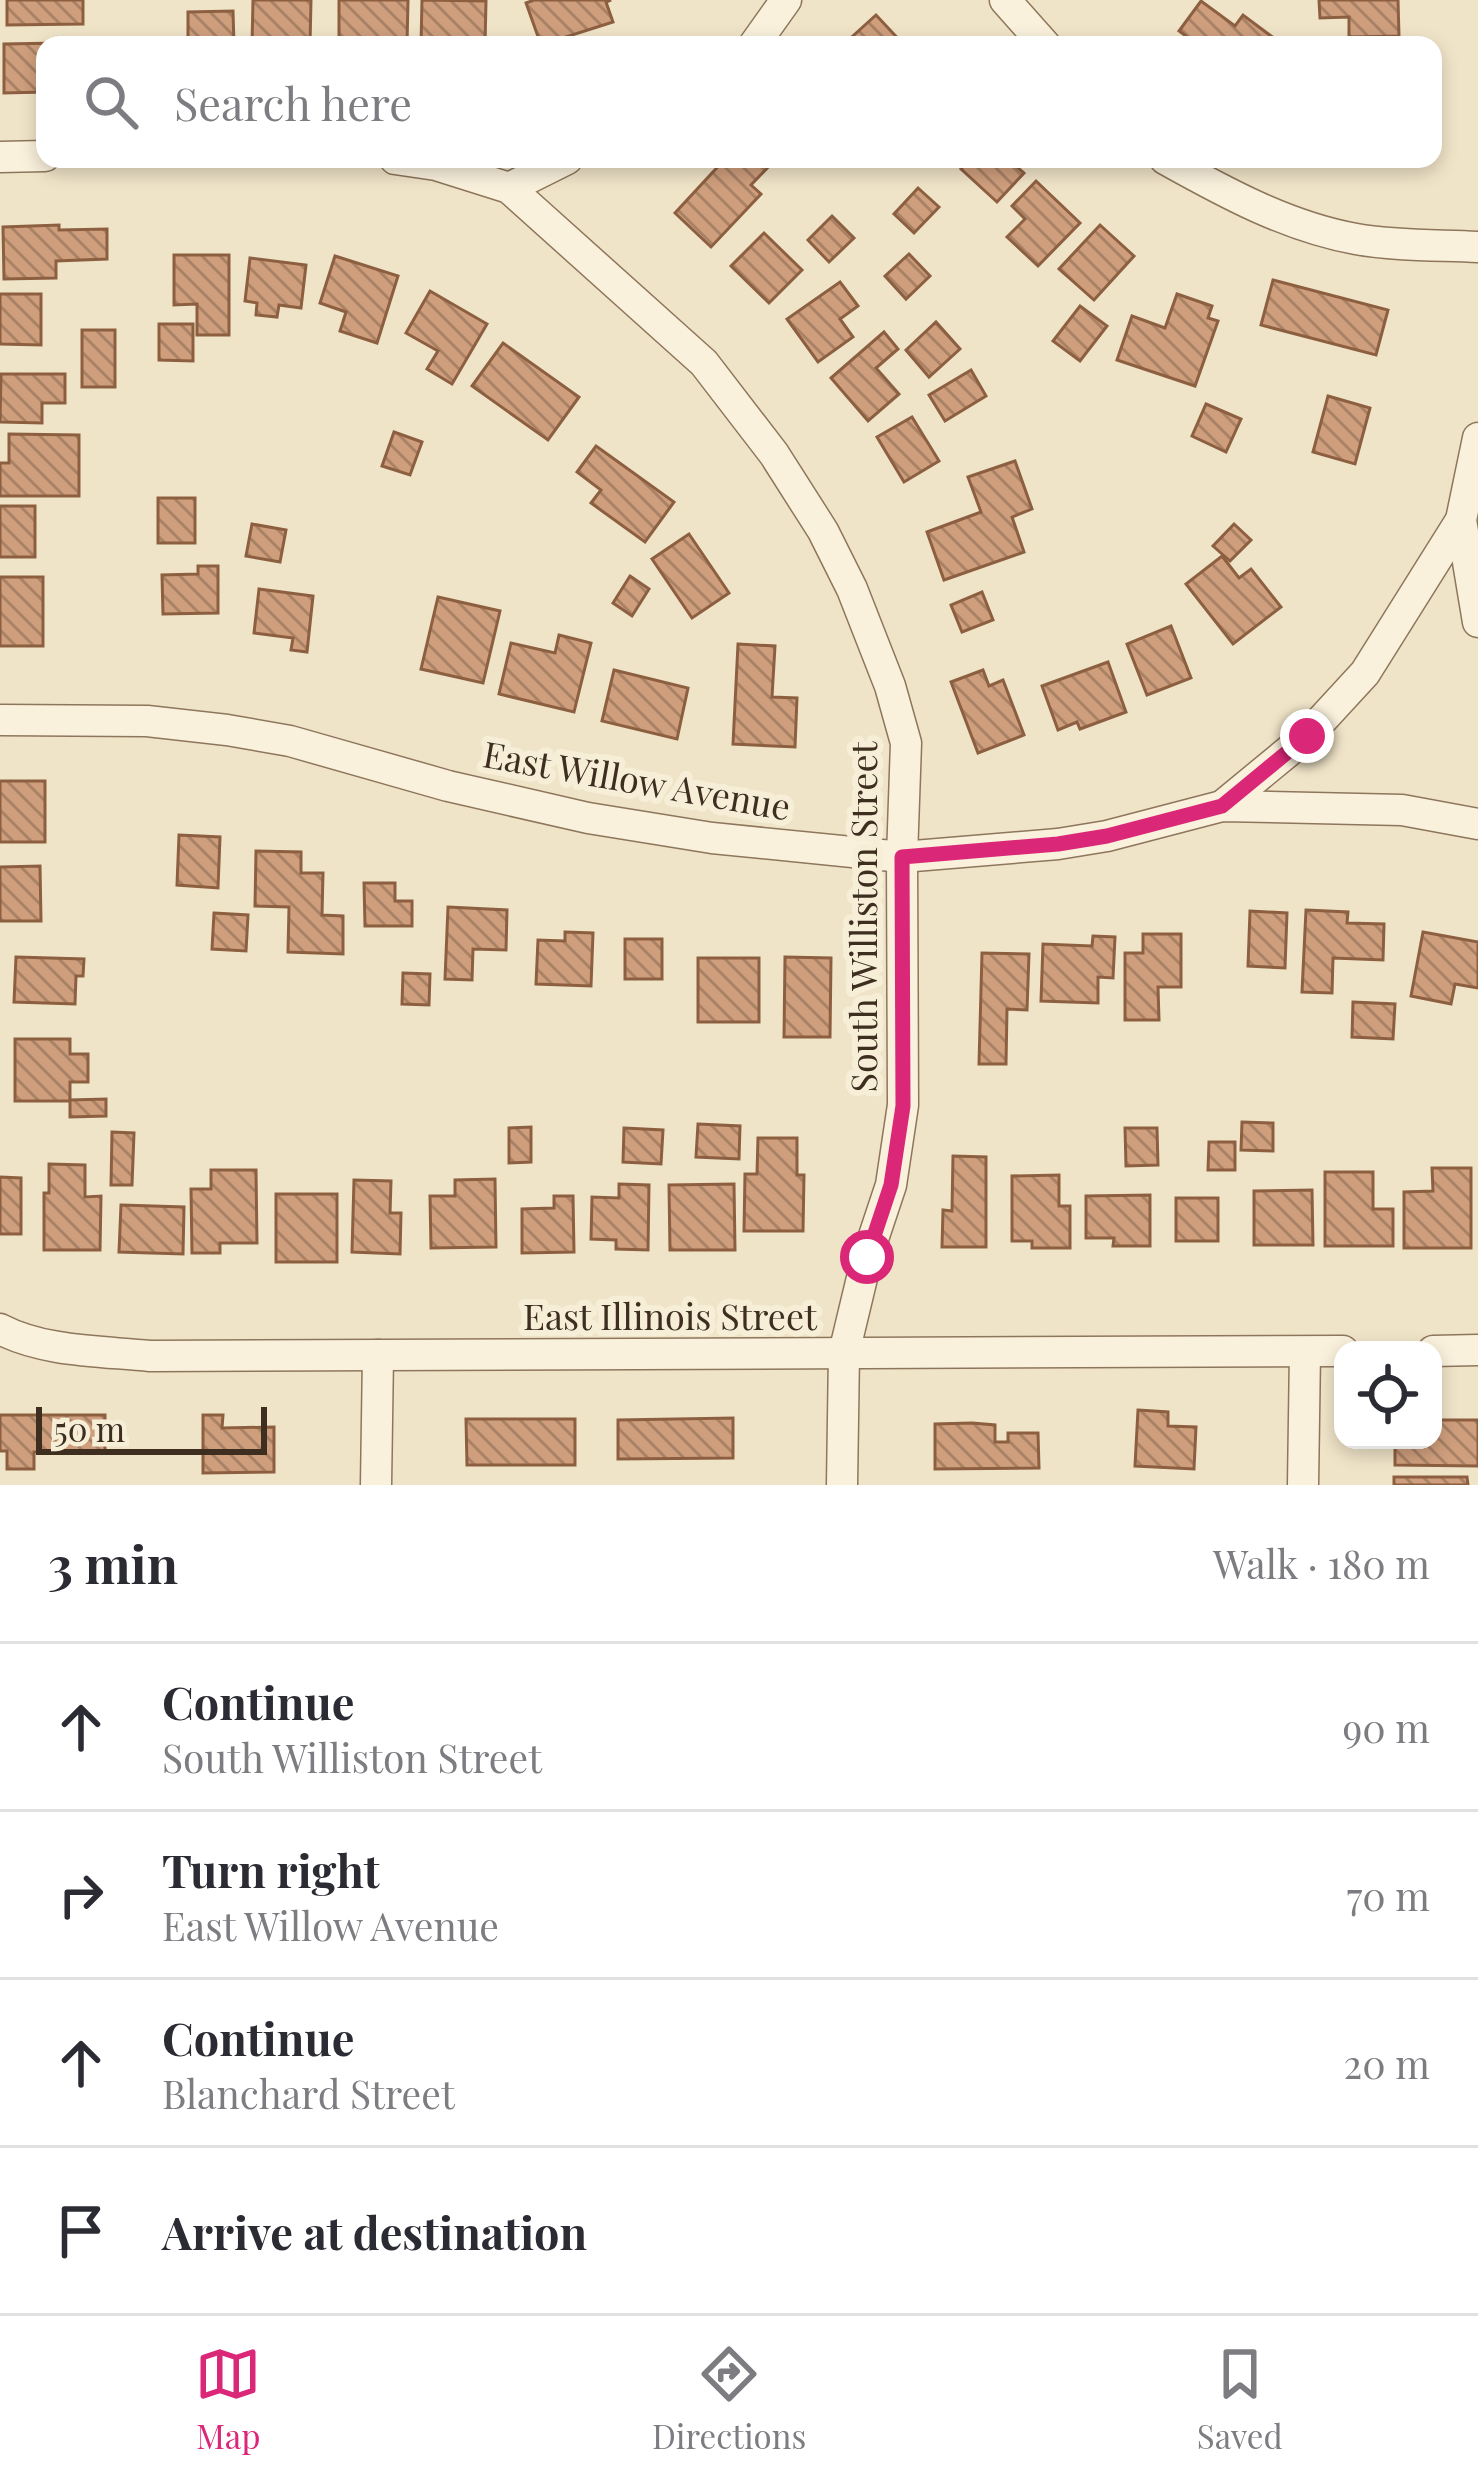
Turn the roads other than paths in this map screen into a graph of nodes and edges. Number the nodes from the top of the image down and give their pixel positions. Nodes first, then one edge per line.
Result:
1 (786, 0) edge
2 (1005, 0) edge
3 (760, 36) edge
4 (1037, 36) edge
5 (36, 156) edge
6 (0, 157) edge
7 (446, 168) edge
8 (549, 168) edge
9 (1181, 168) edge
10 (509, 188) junction
11 (1478, 247) edge
12 (1478, 438) edge
13 (1461, 520) junction
14 (1478, 622) edge
15 (0, 720) edge
16 (1222, 806) junction
17 (1478, 824) edge
18 (902, 857) junction
19 (0, 1329) edge
20 (1334, 1351) edge
21 (1442, 1351) edge
22 (1478, 1351) edge
23 (1305, 1352) junction
24 (844, 1353) junction
25 (378, 1355) junction
26 (376, 1485) edge
27 (842, 1485) edge
28 (1303, 1485) edge

1 - 3 street
2 - 4 street
5 - 6 street
7 - 10 street
8 - 10 street
9 - 11 street
10 - 18 street, South Williston Street
12 - 13 street
13 - 14 street
13 - 16 street
15 - 18 street, East Willow Avenue
16 - 17 street, East Willow Avenue
16 - 18 street, East Willow Avenue
18 - 24 street, South Williston Street
19 - 25 street, East Illinois Street
20 - 23 street, East Illinois Street
21 - 22 street
23 - 24 street, East Illinois Street
23 - 28 street
24 - 25 street, East Illinois Street
24 - 27 street, South Williston Street
25 - 26 street

